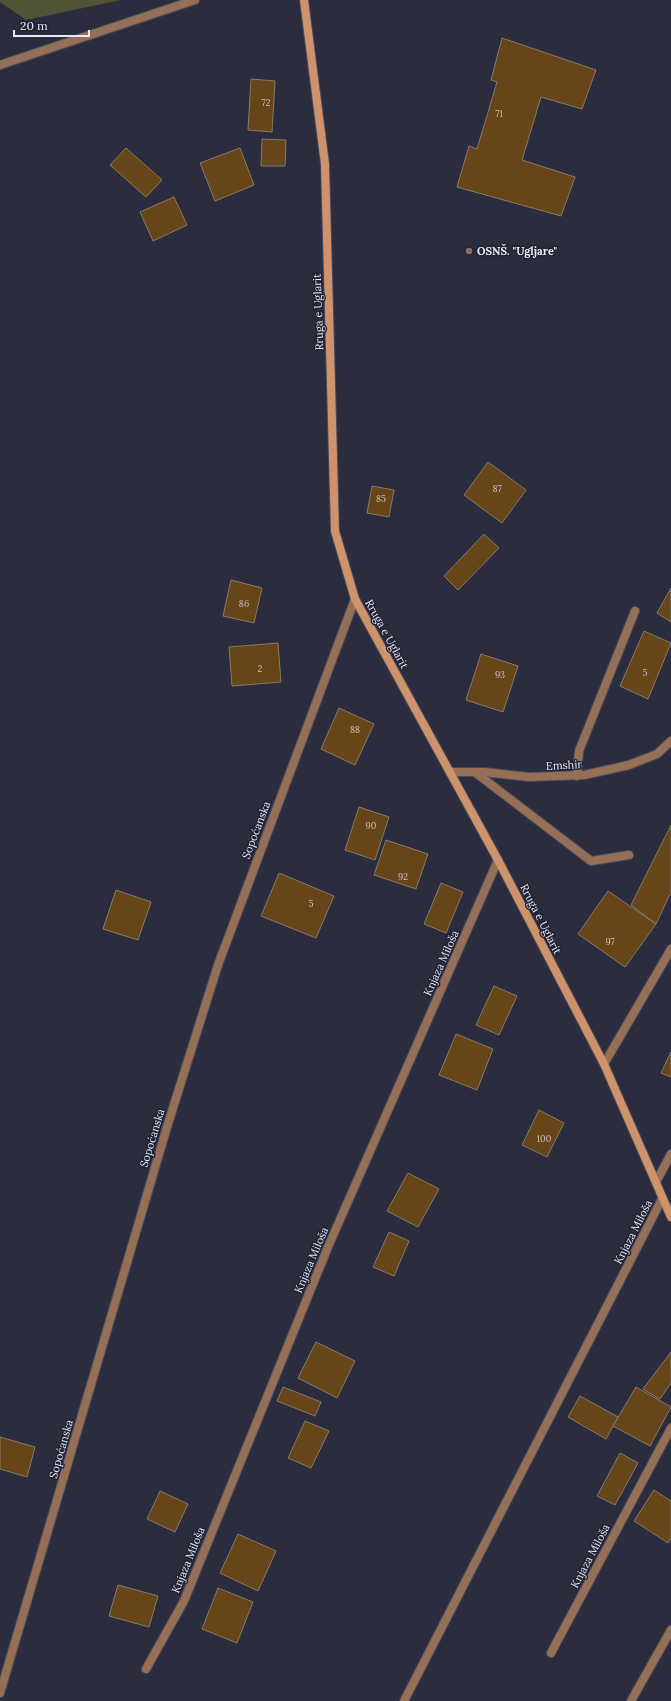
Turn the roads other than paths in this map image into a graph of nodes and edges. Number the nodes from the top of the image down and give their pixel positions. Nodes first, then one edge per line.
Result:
1 (195, 0) edge
2 (304, 0) edge
3 (0, 64) edge
4 (356, 599) junction
5 (635, 611) dead end
6 (671, 741) edge
7 (450, 772) junction
8 (476, 774) junction
9 (577, 776) junction
10 (630, 855) dead end
11 (498, 860) junction
12 (671, 949) edge
13 (604, 1064) junction
14 (671, 1154) edge
15 (656, 1182) junction
16 (662, 1199) junction
17 (671, 1217) edge
18 (671, 1428) edge
19 (671, 1630) edge
20 (551, 1653) dead end
21 (146, 1669) dead end
22 (0, 1693) edge
23 (404, 1701) edge
24 (631, 1701) edge

1 - 3 street
2 - 4 street, Rruga e Uglarit
4 - 7 street, Rruga e Uglarit
4 - 22 street, Sopoćanska
5 - 9 street
6 - 9 street, Emshir
7 - 8 street, Emshir
7 - 11 street, Rruga e Uglarit
8 - 9 street, Emshir
8 - 10 street
11 - 13 street, Rruga e Uglarit
11 - 21 street, Knjaza Miloša
12 - 13 street
13 - 15 street, Rruga e Uglarit
14 - 15 street
15 - 16 street, Rruga e Uglarit
16 - 17 street, Rruga e Uglarit
16 - 23 street, Knjaza Miloša
18 - 20 street, Knjaza Miloša
19 - 24 street

